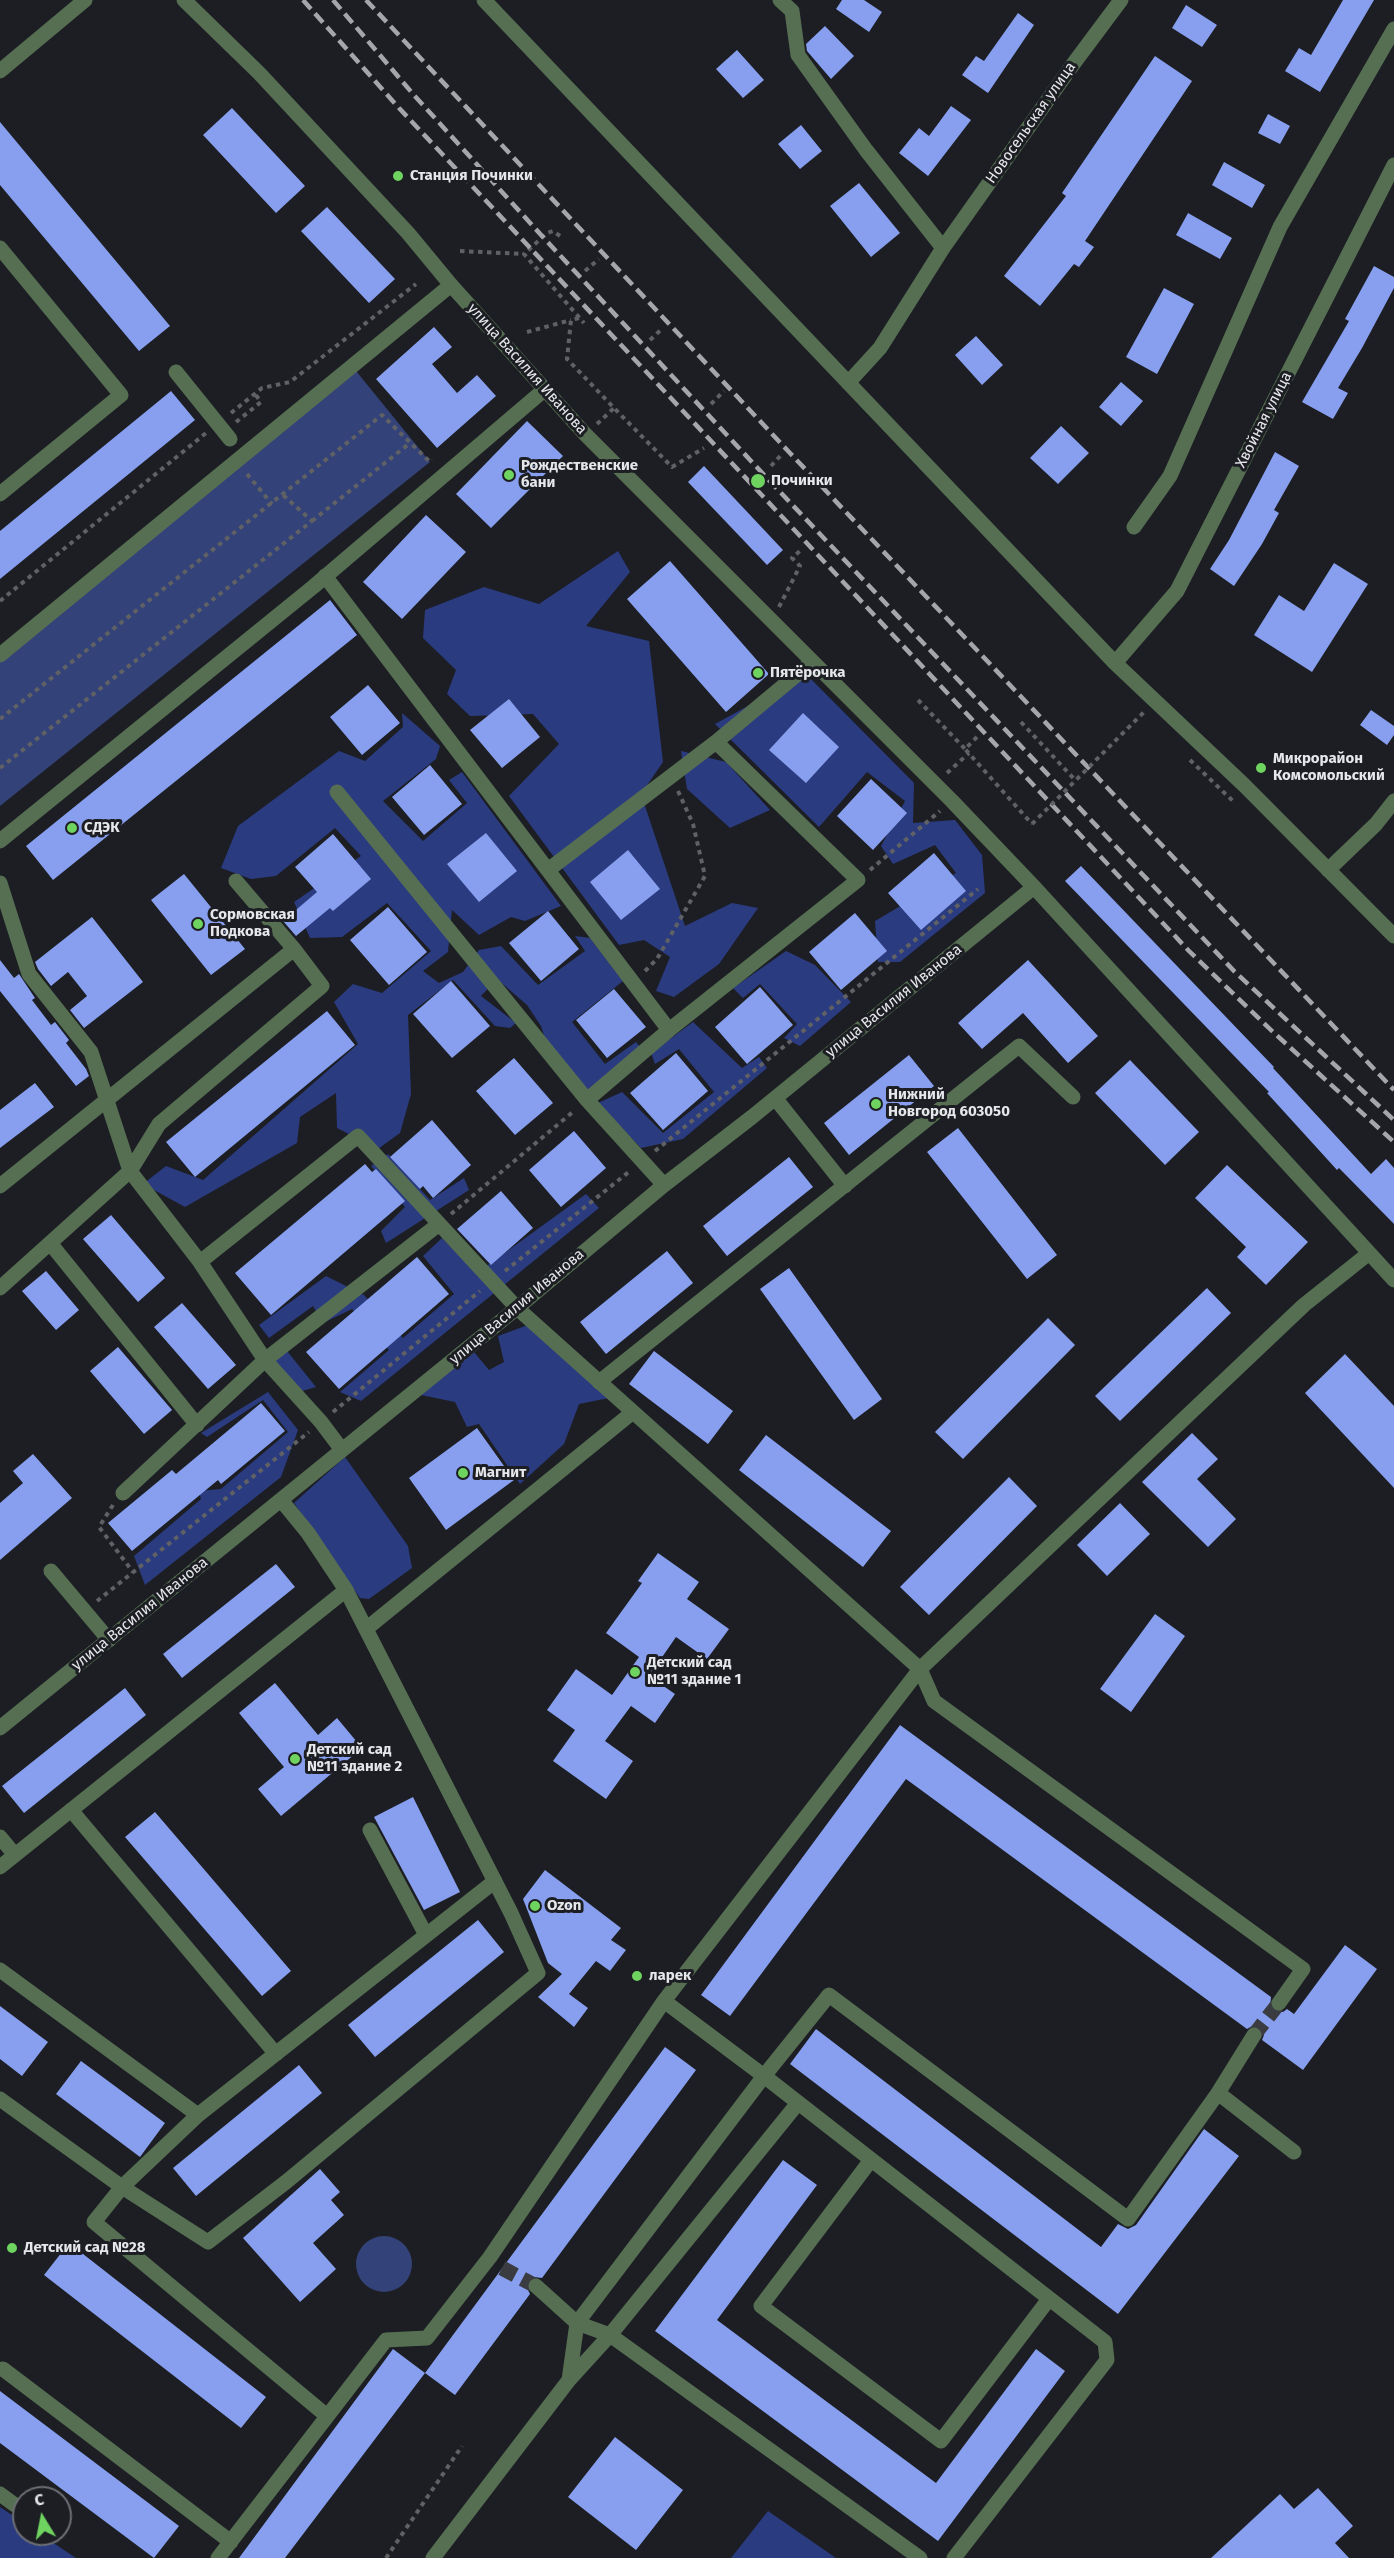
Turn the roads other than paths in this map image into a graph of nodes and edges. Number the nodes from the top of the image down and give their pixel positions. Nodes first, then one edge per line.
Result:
1 (85, 0) edge
2 (184, 0) edge
3 (484, 0) edge
4 (780, 0) edge
5 (1121, 0) edge
6 (797, 6) edge
7 (1394, 29) edge
8 (0, 71) edge
9 (1394, 165) edge
10 (0, 248) edge
11 (943, 248) junction
12 (451, 285) junction
13 (176, 372) dead end
14 (849, 383) junction
15 (544, 390) junction
16 (230, 439) dead end
17 (0, 494) edge
18 (1134, 526) dead end
19 (324, 576) junction
20 (0, 655) edge
21 (812, 662) junction
22 (1115, 663) junction
23 (716, 742) junction
24 (337, 792) dead end
25 (1394, 801) edge
26 (0, 841) edge
27 (548, 870) junction
28 (1328, 870) junction
29 (236, 881) dead end
30 (0, 882) edge
31 (1034, 887) junction
32 (1394, 936) edge
33 (294, 949) junction
34 (669, 1030) junction
35 (1073, 1097) dead end
36 (775, 1098) junction
37 (587, 1100) junction
38 (107, 1101) junction
39 (130, 1171) junction
40 (664, 1185) junction
41 (0, 1186) edge
42 (845, 1186) junction
43 (439, 1224) junction
44 (50, 1243) junction
45 (1368, 1254) junction
46 (200, 1262) junction
47 (1394, 1280) edge
48 (0, 1288) edge
49 (517, 1308) junction
50 (265, 1360) junction
51 (599, 1382) junction
52 (633, 1412) junction
53 (197, 1425) junction
54 (342, 1450) junction
55 (123, 1493) road end
56 (281, 1500) junction
57 (51, 1571) dead end
58 (346, 1590) junction
59 (366, 1629) junction
60 (109, 1640) junction
61 (920, 1669) junction
62 (0, 1728) edge
63 (71, 1810) junction
64 (370, 1830) dead end
65 (0, 1837) edge
66 (15, 1855) junction
67 (0, 1867) edge
68 (495, 1881) junction
69 (426, 1935) junction
70 (0, 1970) edge
71 (664, 2001) junction
72 (1278, 2003) tunnel mouth
73 (1254, 2035) tunnel mouth
74 (276, 2054) junction
75 (764, 2076) junction
76 (1218, 2093) junction
77 (0, 2099) edge
78 (798, 2103) junction
79 (198, 2115) junction
80 (1294, 2152) dead end
81 (871, 2160) junction
82 (122, 2187) junction
83 (490, 2257) junction
84 (502, 2268) tunnel mouth
85 (536, 2286) tunnel mouth
86 (1049, 2299) junction
87 (577, 2323) junction
88 (610, 2335) junction
89 (3, 2369) dead end
90 (569, 2380) junction
91 (327, 2416) junction
92 (231, 2542) junction
93 (218, 2558) edge
94 (433, 2558) edge
95 (920, 2558) edge
96 (954, 2558) edge

1 - 8 street
2 - 12 street, улица Василия Иванова
3 - 14 street
4 - 6 street
5 - 11 street, Новосельская улица
6 - 11 street
7 - 18 street
9 - 22 street, Хвойная улица
10 - 17 street
11 - 14 street, Новосельская улица
12 - 15 street, улица Василия Иванова
12 - 20 street
13 - 16 street
14 - 22 street
15 - 19 street
15 - 21 street, улица Василия Иванова
19 - 26 street
19 - 27 street
21 - 23 street
21 - 31 street, улица Василия Иванова
22 - 28 street
23 - 27 street
23 - 34 street
24 - 37 street
25 - 28 street
27 - 34 street
28 - 32 street
29 - 33 street
30 - 38 street
31 - 36 street, улица Василия Иванова
31 - 45 street, улица Василия Иванова
33 - 38 street
33 - 39 street
34 - 37 street
35 - 42 street
36 - 40 street, улица Василия Иванова
36 - 42 street
37 - 40 street
38 - 39 street
38 - 41 street
39 - 44 street
39 - 46 street
40 - 49 street, улица Василия Иванова
42 - 51 street
43 - 46 street
43 - 49 street
43 - 50 street
44 - 48 street
44 - 53 street
45 - 47 street, улица Василия Иванова
45 - 61 street
46 - 50 street
49 - 51 street
49 - 54 street, улица Василия Иванова
50 - 53 street
50 - 54 street
51 - 52 street
52 - 59 street
52 - 61 street
53 - 55 street
54 - 56 street, улица Василия Иванова
56 - 58 street
56 - 60 street, улица Василия Иванова
57 - 60 street
58 - 59 street
58 - 63 street
59 - 68 street
60 - 62 street, улица Василия Иванова
61 - 71 street
61 - 72 street
63 - 66 street
63 - 74 street
64 - 69 street
65 - 66 street
66 - 67 street
68 - 69 street
68 - 82 street
69 - 74 street
70 - 79 street
71 - 75 street
71 - 83 street
73 - 76 street
74 - 79 street
75 - 76 street
75 - 78 street
75 - 87 street
76 - 80 street
77 - 82 street
78 - 81 street
78 - 88 street
79 - 82 street
81 - 86 street
81 - 86 street
82 - 91 street
83 - 84 street
83 - 91 street
85 - 87 street
86 - 96 street
87 - 88 street
87 - 90 street
88 - 90 street
88 - 95 street
89 - 92 street
90 - 94 street
91 - 92 street
92 - 93 street

